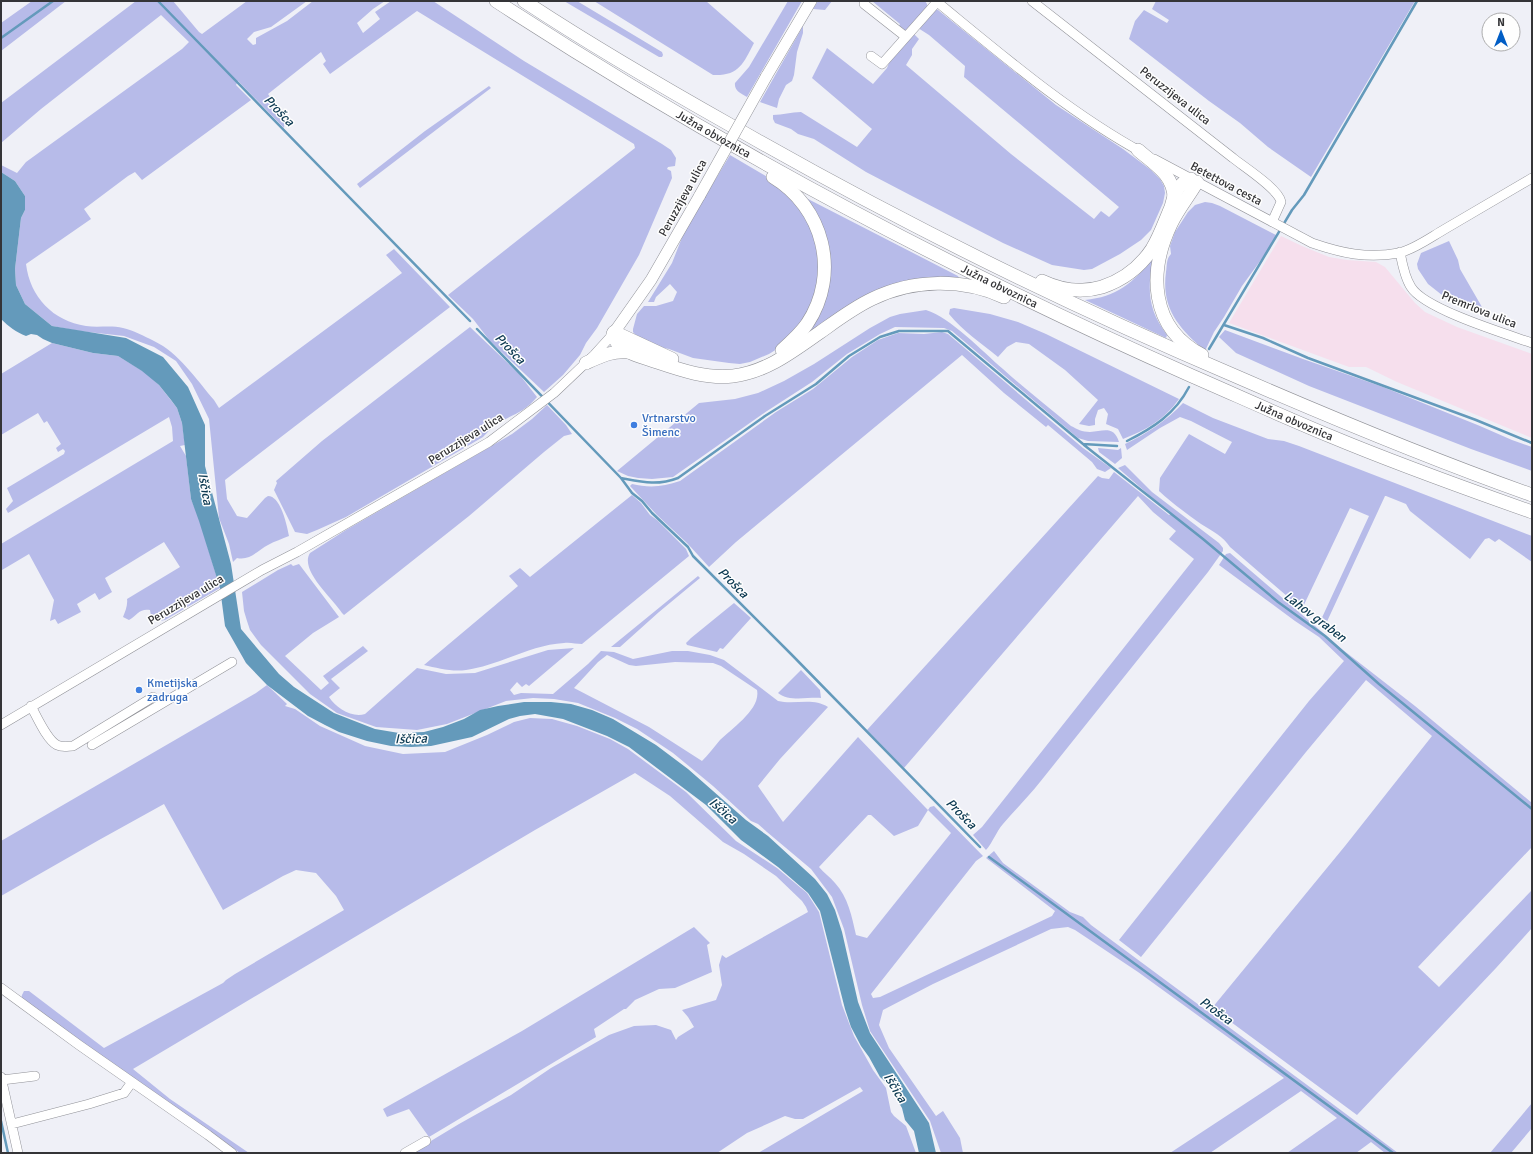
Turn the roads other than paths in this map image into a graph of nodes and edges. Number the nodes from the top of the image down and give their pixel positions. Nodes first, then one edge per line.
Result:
1 (496, 1) edge
2 (524, 1) edge
3 (811, 1) edge
4 (936, 1) edge
5 (1032, 1) edge
6 (864, 4) dead end
7 (906, 36) junction
8 (871, 56) dead end
9 (1138, 150) junction
10 (756, 158) junction
11 (1532, 178) edge
12 (1194, 181) junction
13 (1174, 198) junction
14 (1275, 223) junction
15 (1400, 252) junction
16 (984, 261) junction
17 (1056, 314) junction
18 (614, 333) junction
19 (1532, 343) edge
20 (630, 352) junction
21 (586, 363) junction
22 (1370, 434) junction
23 (1532, 495) edge
24 (1532, 512) edge
25 (232, 662) dead end
26 (153, 697) dead end
27 (31, 706) junction
28 (1, 725) edge
29 (92, 745) dead end
30 (1, 988) edge
31 (35, 1076) dead end
32 (1, 1078) edge
33 (132, 1082) junction
34 (12, 1124) junction
35 (426, 1141) dead end
36 (18, 1153) edge
37 (232, 1153) edge
38 (404, 1153) edge

1 - 10 highway, Južna obvoznica
2 - 16 highway, Južna obvoznica
3 - 18 main road, Peruzzijeva ulica, bridge
4 - 7 street
4 - 9 street, Betettova cesta
5 - 14 street, Peruzzijeva ulica
6 - 7 street
7 - 8 street
9 - 12 street, Betettova cesta
9 - 13 highway
10 - 17 highway, Južna obvoznica
10 - 18 highway
11 - 15 street, Betettova cesta
12 - 13 highway
12 - 14 street, Betettova cesta
12 - 22 highway
13 - 16 highway
14 - 15 street, Betettova cesta
15 - 19 street, Premrlova ulica
16 - 22 highway, Južna obvoznica
17 - 20 highway
17 - 24 highway, Južna obvoznica
18 - 20 highway
18 - 21 street, Peruzzijeva ulica
20 - 21 highway
21 - 27 street, Peruzzijeva ulica
22 - 23 highway, Južna obvoznica
25 - 29 street
26 - 27 street
27 - 28 street, Peruzzijeva ulica
30 - 33 street
31 - 32 street
32 - 34 street
33 - 34 street
33 - 37 street
34 - 36 street
35 - 38 street

